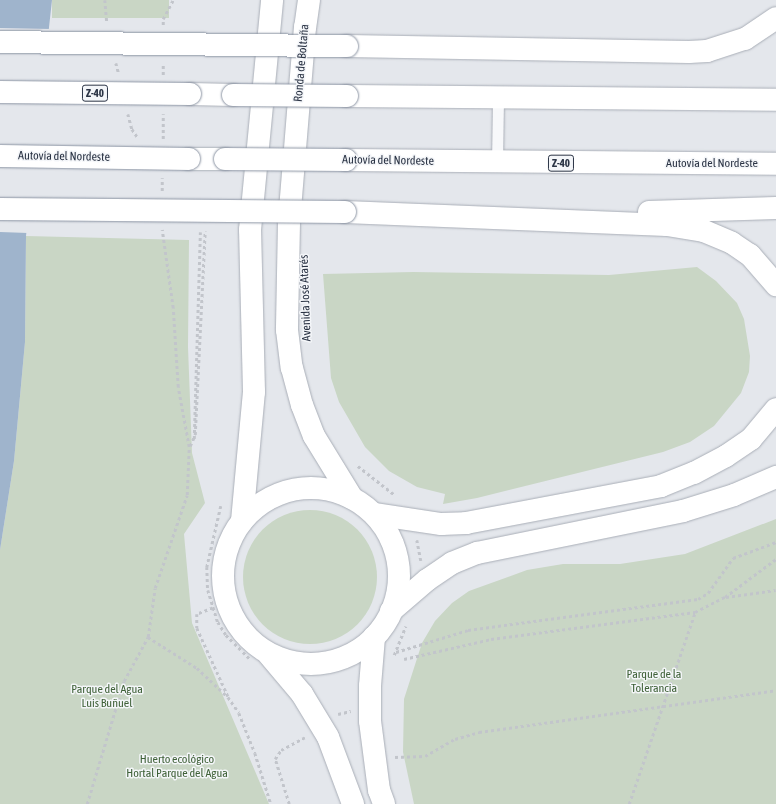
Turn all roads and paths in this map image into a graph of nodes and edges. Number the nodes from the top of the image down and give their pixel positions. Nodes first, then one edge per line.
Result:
1 (272, 0) edge
2 (309, 0) edge
3 (776, 18) edge
4 (0, 42) edge
5 (0, 92) edge
6 (498, 97) junction
7 (776, 100) edge
8 (297, 126) joint
9 (0, 156) edge
10 (497, 163) junction
11 (776, 164) edge
12 (776, 208) edge
13 (0, 209) edge
14 (497, 216) junction
15 (205, 229) dead end
16 (200, 232) dead end
17 (776, 285) edge
18 (776, 409) edge
19 (194, 440) junction
20 (353, 461) dead end
21 (776, 477) edge
22 (352, 498) junction
23 (400, 498) dead end
24 (374, 514) junction
25 (242, 521) junction
26 (414, 522) junction
27 (776, 542) edge
28 (776, 559) edge
29 (427, 580) junction
30 (776, 590) edge
31 (725, 597) junction
32 (213, 608) dead end
33 (695, 612) junction
34 (400, 616) junction
35 (374, 636) junction
36 (148, 637) junction
37 (267, 652) junction
38 (404, 659) dead end
39 (776, 690) edge
40 (228, 697) junction
41 (664, 705) junction
42 (370, 706) junction
43 (322, 725) junction
44 (394, 756) dead end
45 (87, 804) edge
46 (271, 804) edge
47 (288, 804) edge
48 (353, 804) edge
49 (384, 804) edge
50 (629, 804) edge

1 - 25 main road
2 - 8 main road, Ronda de Boltaña
3 - 4 main road, bridge
5 - 6 main road, Z-40, bridge
6 - 7 main road, Z-40
6 - 10 lane
8 - 22 main road, Avenida José Atarés
9 - 10 main road, Autovía del Nordeste / Z-40, bridge
10 - 11 main road, Autovía del Nordeste / Z-40
12 - 14 main road
13 - 14 main road, bridge
14 - 17 main road
15 - 19 path
16 - 19 path
18 - 26 main road
19 - 36 path
20 - 23 path
21 - 29 main road
22 - 24 main road
22 - 25 main road
24 - 26 main road
24 - 34 main road
25 - 37 main road
26 - 29 path
27 - 34 path
28 - 31 path
29 - 34 main road
30 - 31 path
31 - 33 path
32 - 40 path
33 - 38 path
33 - 41 path
34 - 35 main road
35 - 37 main road
35 - 42 main road
36 - 40 path
36 - 45 path
37 - 43 main road
39 - 41 path
40 - 46 path
41 - 44 path
41 - 50 path
42 - 43 path
42 - 49 main road
43 - 47 path
43 - 48 main road

